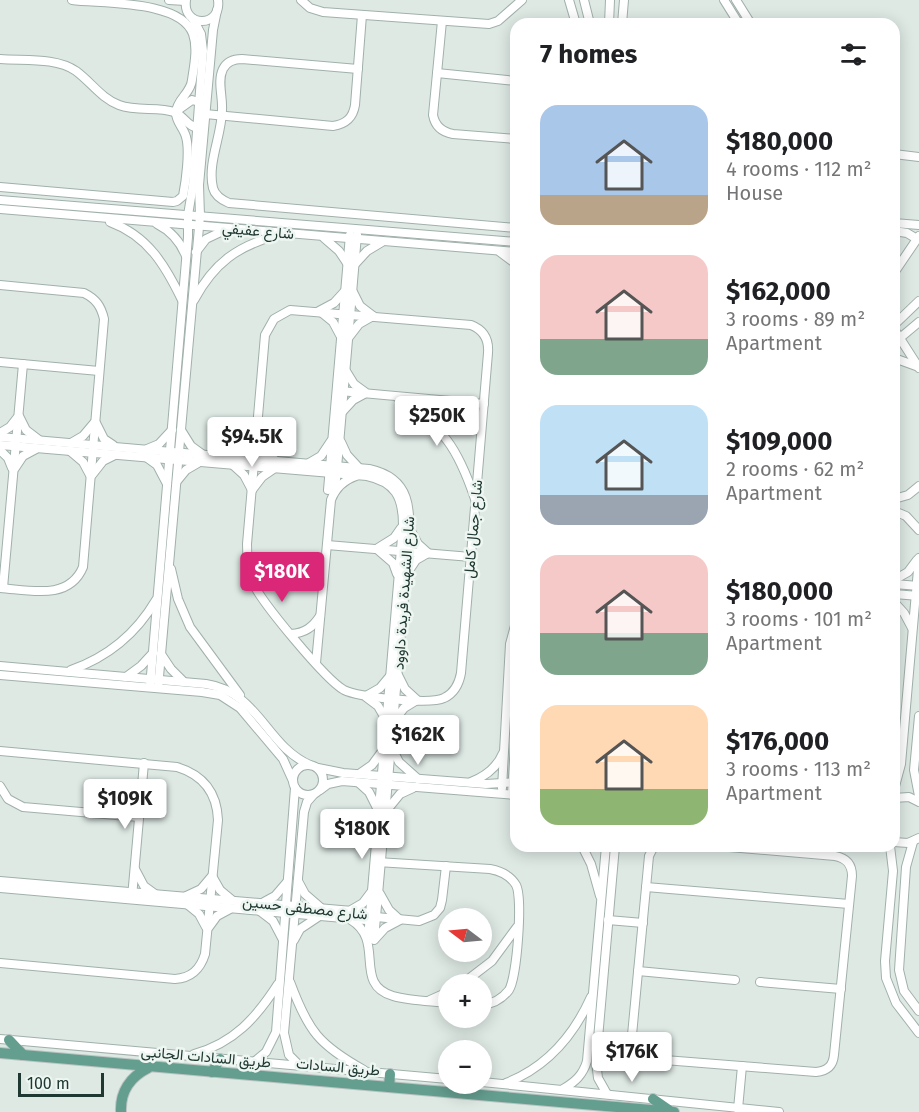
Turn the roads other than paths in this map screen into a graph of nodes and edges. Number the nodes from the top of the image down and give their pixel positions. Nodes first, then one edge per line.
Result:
1 (72, 0) edge
2 (170, 0) edge
3 (218, 0) edge
4 (301, 0) edge
5 (522, 0) edge
6 (569, 0) edge
7 (584, 0) edge
8 (610, 0) edge
9 (624, 0) edge
10 (723, 0) edge
11 (736, 0) edge
12 (185, 1) edge
13 (217, 10) junction
14 (362, 15) junction
15 (574, 18) edge
16 (588, 18) edge
17 (609, 18) edge
18 (622, 18) edge
19 (735, 18) edge
20 (747, 18) edge
21 (194, 19) junction
22 (442, 21) junction
23 (0, 59) edge
24 (358, 69) junction
25 (437, 73) junction
26 (510, 80) edge
27 (203, 107) junction
28 (176, 112) junction
29 (222, 116) junction
30 (200, 127) junction
31 (510, 139) edge
32 (900, 155) edge
33 (919, 157) edge
34 (0, 187) edge
35 (3, 205) edge
36 (188, 215) junction
37 (200, 216) junction
38 (101, 219) junction
39 (154, 223) junction
40 (900, 224) edge
41 (916, 225) edge
42 (193, 226) junction
43 (510, 227) edge
44 (230, 229) junction
45 (354, 229) junction
46 (900, 232) edge
47 (284, 234) junction
48 (916, 236) edge
49 (321, 237) junction
50 (353, 239) junction
51 (383, 242) junction
52 (510, 242) edge
53 (498, 250) junction
54 (510, 251) edge
55 (196, 253) junction
56 (186, 257) junction
57 (510, 259) edge
58 (900, 263) edge
59 (351, 264) junction
60 (0, 285) edge
61 (349, 290) junction
62 (919, 301) edge
63 (187, 304) junction
64 (319, 311) junction
65 (347, 314) junction
66 (373, 316) junction
67 (900, 321) edge
68 (919, 322) edge
69 (345, 337) junction
70 (900, 338) edge
71 (900, 345) edge
72 (900, 360) edge
73 (0, 362) edge
74 (23, 364) junction
75 (918, 367) edge
76 (99, 371) junction
77 (346, 371) junction
78 (340, 391) junction
79 (368, 393) junction
80 (395, 396) junction
81 (484, 404) junction
82 (342, 413) junction
83 (18, 415) junction
84 (95, 419) junction
85 (176, 429) junction
86 (0, 435) edge
87 (256, 436) junction
88 (336, 439) junction
89 (16, 442) junction
90 (39, 444) junction
91 (0, 445) edge
92 (70, 447) junction
93 (93, 449) junction
94 (0, 450) edge
95 (116, 451) junction
96 (146, 453) junction
97 (174, 455) junction
98 (202, 458) junction
99 (232, 460) junction
100 (254, 462) junction
101 (275, 464) junction
102 (309, 467) junction
103 (333, 469) junction
104 (14, 471) junction
105 (359, 471) junction
106 (91, 479) junction
107 (171, 484) junction
108 (919, 486) edge
109 (252, 490) junction
110 (331, 494) junction
111 (900, 497) edge
112 (476, 502) junction
113 (900, 514) edge
114 (406, 525) junction
115 (919, 530) edge
116 (327, 545) junction
117 (375, 549) junction
118 (404, 551) junction
119 (428, 553) junction
120 (471, 556) junction
121 (919, 557) edge
122 (169, 560) junction
123 (402, 578) junction
124 (900, 578) edge
125 (900, 583) edge
126 (918, 586) edge
127 (2, 588) edge
128 (900, 595) edge
129 (917, 596) edge
130 (157, 597) junction
131 (900, 609) edge
132 (320, 615) junction
133 (913, 631) junction
134 (291, 634) junction
135 (510, 644) edge
136 (157, 653) junction
137 (316, 663) junction
138 (0, 666) edge
139 (68, 671) junction
140 (0, 675) edge
141 (394, 675) junction
142 (126, 677) junction
143 (183, 681) junction
144 (154, 683) junction
145 (365, 696) junction
146 (242, 698) junction
147 (392, 698) junction
148 (417, 700) junction
149 (919, 716) edge
150 (390, 721) junction
151 (388, 747) junction
152 (504, 750) junction
153 (0, 751) edge
154 (144, 763) junction
155 (314, 766) junction
156 (900, 768) edge
157 (358, 778) junction
158 (385, 780) junction
159 (417, 783) junction
160 (469, 783) junction
161 (510, 783) edge
162 (294, 784) junction
163 (502, 784) junction
164 (0, 786) edge
165 (317, 792) junction
166 (502, 794) junction
167 (510, 795) edge
168 (919, 796) edge
169 (900, 798) edge
170 (919, 802) edge
171 (382, 813) junction
172 (139, 817) junction
173 (917, 839) edge
174 (900, 843) edge
175 (585, 852) edge
176 (605, 852) edge
177 (614, 852) edge
178 (651, 852) edge
179 (784, 852) edge
180 (891, 852) edge
181 (378, 862) junction
182 (446, 866) junction
183 (134, 868) junction
184 (212, 876) junction
185 (293, 879) junction
186 (0, 881) edge
187 (646, 887) junction
188 (0, 888) edge
189 (376, 891) junction
190 (155, 894) junction
191 (132, 896) junction
192 (185, 900) junction
193 (210, 902) junction
194 (601, 902) junction
195 (232, 904) junction
196 (849, 904) junction
197 (261, 907) junction
198 (291, 909) junction
199 (322, 912) junction
200 (349, 914) junction
201 (372, 917) junction
202 (400, 920) junction
203 (608, 920) junction
204 (643, 923) junction
205 (518, 925) junction
206 (207, 930) junction
207 (602, 940) junction
208 (371, 942) junction
209 (887, 942) junction
210 (288, 943) junction
211 (900, 944) junction
212 (0, 963) edge
213 (638, 971) junction
214 (475, 974) edge
215 (735, 980) dead end
216 (285, 981) junction
217 (760, 982) dead end
218 (594, 988) junction
219 (841, 989) junction
220 (438, 996) edge
221 (429, 1000) junction
222 (438, 1001) edge
223 (492, 1002) edge
224 (919, 1011) edge
225 (280, 1033) junction
226 (919, 1033) edge
227 (5, 1039) edge
228 (0, 1053) edge
229 (23, 1055) junction
230 (185, 1056) junction
231 (220, 1059) junction
232 (254, 1062) junction
233 (299, 1066) junction
234 (742, 1066) junction
235 (148, 1068) junction
236 (596, 1069) junction
237 (584, 1070) junction
238 (212, 1072) junction
239 (367, 1072) junction
240 (390, 1074) junction
241 (438, 1078) edge
242 (492, 1083) edge
243 (504, 1084) junction
244 (389, 1087) junction
245 (563, 1089) junction
246 (607, 1094) junction
247 (533, 1099) junction
248 (653, 1099) junction
249 (738, 1109) junction
250 (121, 1112) edge
251 (537, 1112) edge
252 (673, 1112) edge
253 (779, 1112) edge

1 - 28 street
2 - 12 street
3 - 13 street
4 - 14 street
5 - 22 street
6 - 15 street
7 - 16 street
8 - 17 street
9 - 18 street
10 - 19 street
11 - 20 street
12 - 21 street
13 - 21 street
13 - 27 street
14 - 22 street
14 - 24 street
21 - 27 street
22 - 25 street
23 - 28 street
24 - 29 street
24 - 29 street
25 - 26 street
25 - 31 street
27 - 28 street
27 - 29 street
27 - 30 street
27 - 30 street
28 - 30 street
28 - 34 street
29 - 43 street
30 - 36 street
30 - 37 street
32 - 33 street
35 - 36 street, شارع عفيفي
35 - 38 street, شارع عفيفي
36 - 37 street, شارع عفيفي
36 - 42 street
37 - 42 street
37 - 45 street, شارع عفيفي
38 - 39 street, شارع عفيفي
38 - 63 street
39 - 42 street, شارع عفيفي
39 - 56 street
40 - 41 street
41 - 48 street
42 - 44 street, شارع عفيفي
42 - 55 street
42 - 56 street
44 - 47 street, شارع عفيفي
44 - 55 street
45 - 50 street
45 - 52 street, شارع عفيفي
46 - 48 street
47 - 49 street, شارع عفيفي
47 - 63 street
48 - 58 street
49 - 50 street, شارع عفيفي
49 - 59 street
50 - 51 street, شارع عفيفي
50 - 59 street
51 - 53 street, شارع عفيفي
51 - 59 street
53 - 54 street, شارع عفيفي
53 - 57 street
55 - 63 street
56 - 63 street
59 - 61 street
60 - 76 street
61 - 64 street
61 - 65 street
61 - 66 street
62 - 67 street
63 - 85 street
64 - 65 street, شارع جمال كامل
64 - 69 street
64 - 87 street, شارع جمال كامل
65 - 66 street, شارع جمال كامل
65 - 69 street
66 - 69 street
66 - 81 street, شارع جمال كامل
68 - 70 street
69 - 77 street
69 - 78 street
71 - 75 street
72 - 75 street
73 - 74 street
74 - 76 street
74 - 83 street
76 - 84 street
77 - 78 street
77 - 79 street
78 - 79 street
78 - 82 street
78 - 88 street
79 - 80 street
79 - 82 street
80 - 81 street
80 - 112 street
81 - 112 street, شارع جمال كامل
82 - 88 street
83 - 86 street
83 - 89 street
83 - 90 street
84 - 92 street
84 - 93 street
84 - 95 street
85 - 96 street
85 - 97 street
85 - 98 street
86 - 89 street, شارع الشهيدة فريدة داوود
87 - 99 street
87 - 100 street, شارع جمال كامل
87 - 101 street
88 - 102 street
88 - 103 street
88 - 105 street
89 - 90 street, شارع الشهيدة فريدة داوود
89 - 91 street, شارع الشهيدة فريدة داوود
89 - 104 street
90 - 92 street, شارع الشهيدة فريدة داوود
90 - 104 street
92 - 93 street, شارع الشهيدة فريدة داوود
92 - 106 street
93 - 95 street, شارع الشهيدة فريدة داوود
93 - 106 street
94 - 104 street
95 - 96 street, شارع الشهيدة فريدة داوود
95 - 106 street
96 - 97 street, شارع الشهيدة فريدة داوود
96 - 107 street
97 - 98 street, شارع الشهيدة فريدة داوود
97 - 107 street
98 - 99 street, شارع الشهيدة فريدة داوود
98 - 107 street
99 - 100 street, شارع الشهيدة فريدة داوود
99 - 109 street
100 - 101 street, شارع الشهيدة فريدة داوود
100 - 109 street, شارع جمال كامل
101 - 102 street, شارع الشهيدة فريدة داوود
101 - 109 street
102 - 103 street, شارع الشهيدة فريدة داوود
102 - 110 street
103 - 105 street, شارع الشهيدة فريدة داوود
103 - 110 street
104 - 127 street
105 - 110 street
105 - 114 street, شارع الشهيدة فريدة داوود
106 - 127 street
107 - 122 street
107 - 130 street
108 - 111 street
109 - 134 street, شارع جمال كامل
110 - 116 street
112 - 120 street, شارع جمال كامل
113 - 115 street
114 - 117 street
114 - 118 street, شارع الشهيدة فريدة داوود
114 - 119 street
116 - 117 street
116 - 132 street
117 - 118 street
117 - 123 street
118 - 119 street
118 - 123 street, شارع الشهيدة فريدة داوود
119 - 120 street
119 - 123 street
120 - 148 street, شارع جمال كامل
121 - 124 street
121 - 126 street
122 - 136 street
122 - 146 street
123 - 141 street, شارع الشهيدة فريدة داوود
125 - 126 street
126 - 129 street
128 - 129 street
129 - 133 street
130 - 136 street
130 - 139 street
131 - 133 street
132 - 134 street
132 - 137 street
133 - 156 street
134 - 137 street, شارع جمال كامل
135 - 152 street
136 - 142 street
136 - 143 street
136 - 144 street
137 - 145 street, شارع جمال كامل
138 - 139 street
139 - 142 street
140 - 144 street
141 - 145 street
141 - 147 street, شارع الشهيدة فريدة داوود
141 - 148 street
142 - 144 street
143 - 144 street
143 - 146 street
144 - 162 street
145 - 147 street, شارع جمال كامل
145 - 150 street
146 - 155 street
147 - 148 street, شارع جمال كامل
147 - 150 street, شارع الشهيدة فريدة داوود
148 - 150 street
149 - 168 street
150 - 151 street, شارع الشهيدة فريدة داوود
151 - 157 street
151 - 158 street, شارع الشهيدة فريدة داوود
151 - 159 street
152 - 160 street
152 - 163 street
153 - 154 street
154 - 172 street
154 - 184 street
155 - 157 street
155 - 162 street
155 - 165 street
157 - 158 street
157 - 165 street
157 - 171 street
158 - 159 street
158 - 171 street, شارع الشهيدة فريدة داوود
159 - 160 street
159 - 166 street
159 - 171 street
160 - 163 street
161 - 163 street
162 - 165 street
162 - 185 street
163 - 166 street
164 - 172 street
165 - 185 street
166 - 167 street
169 - 170 street
171 - 181 street
172 - 183 street
173 - 174 street
173 - 211 street
175 - 194 street
176 - 194 street
177 - 203 street
178 - 187 street
179 - 196 street
180 - 209 street
181 - 182 street
181 - 189 street
182 - 202 street, شارع مصطفى حسين
182 - 205 street
183 - 190 street
183 - 191 street
184 - 192 street
184 - 193 street
184 - 195 street
185 - 197 street
185 - 198 street
185 - 199 street
186 - 191 street, شارع مصطفى حسين
187 - 196 street
187 - 204 street
188 - 191 street, شارع مصطفى حسين
189 - 200 street
189 - 201 street
189 - 202 street
190 - 191 street, شارع مصطفى حسين
190 - 192 street, شارع مصطفى حسين
191 - 192 street, شارع مصطفى حسين
192 - 193 street, شارع مصطفى حسين
192 - 206 street
193 - 195 street, شارع مصطفى حسين
193 - 206 street
194 - 207 street
195 - 197 street, شارع مصطفى حسين
195 - 206 street
196 - 219 street
197 - 198 street, شارع مصطفى حسين
197 - 210 street
198 - 199 street, شارع مصطفى حسين
198 - 210 street
199 - 200 street, شارع مصطفى حسين
199 - 210 street
200 - 201 street, شارع مصطفى حسين
200 - 208 street
201 - 202 street, شارع مصطفى حسين
201 - 208 street
202 - 208 street
203 - 204 street
203 - 207 street
204 - 213 street
205 - 214 street
205 - 223 street
206 - 212 street
207 - 218 street
207 - 236 street
208 - 221 street
209 - 211 street
209 - 226 street
210 - 216 street
211 - 224 street
213 - 215 street
213 - 234 street
216 - 225 street
216 - 230 street
216 - 239 street
217 - 219 street
218 - 237 street
218 - 243 street
219 - 234 street
220 - 221 street
221 - 222 street
225 - 232 street
225 - 233 street
227 - 229 main road
227 - 230 street, طريق السادات الجانبى
228 - 229 main road, طريق السادات
229 - 235 main road, طريق السادات
230 - 231 street, طريق السادات الجانبى
231 - 232 street, طريق السادات الجانبى
231 - 238 main road
232 - 233 street, طريق السادات الجانبى
233 - 239 street, طريق السادات الجانبى
234 - 249 street
235 - 238 main road, طريق السادات
235 - 250 main road
236 - 237 street
236 - 246 street
237 - 245 street
238 - 244 main road, طريق السادات
239 - 240 street, طريق السادات الجانبى
240 - 241 street, طريق السادات الجانبى
240 - 244 main road
242 - 243 street
243 - 245 street
244 - 247 main road, طريق السادات
245 - 246 street
246 - 248 street
247 - 251 main road
247 - 252 main road, طريق السادات
248 - 249 street
248 - 252 main road
249 - 253 street

